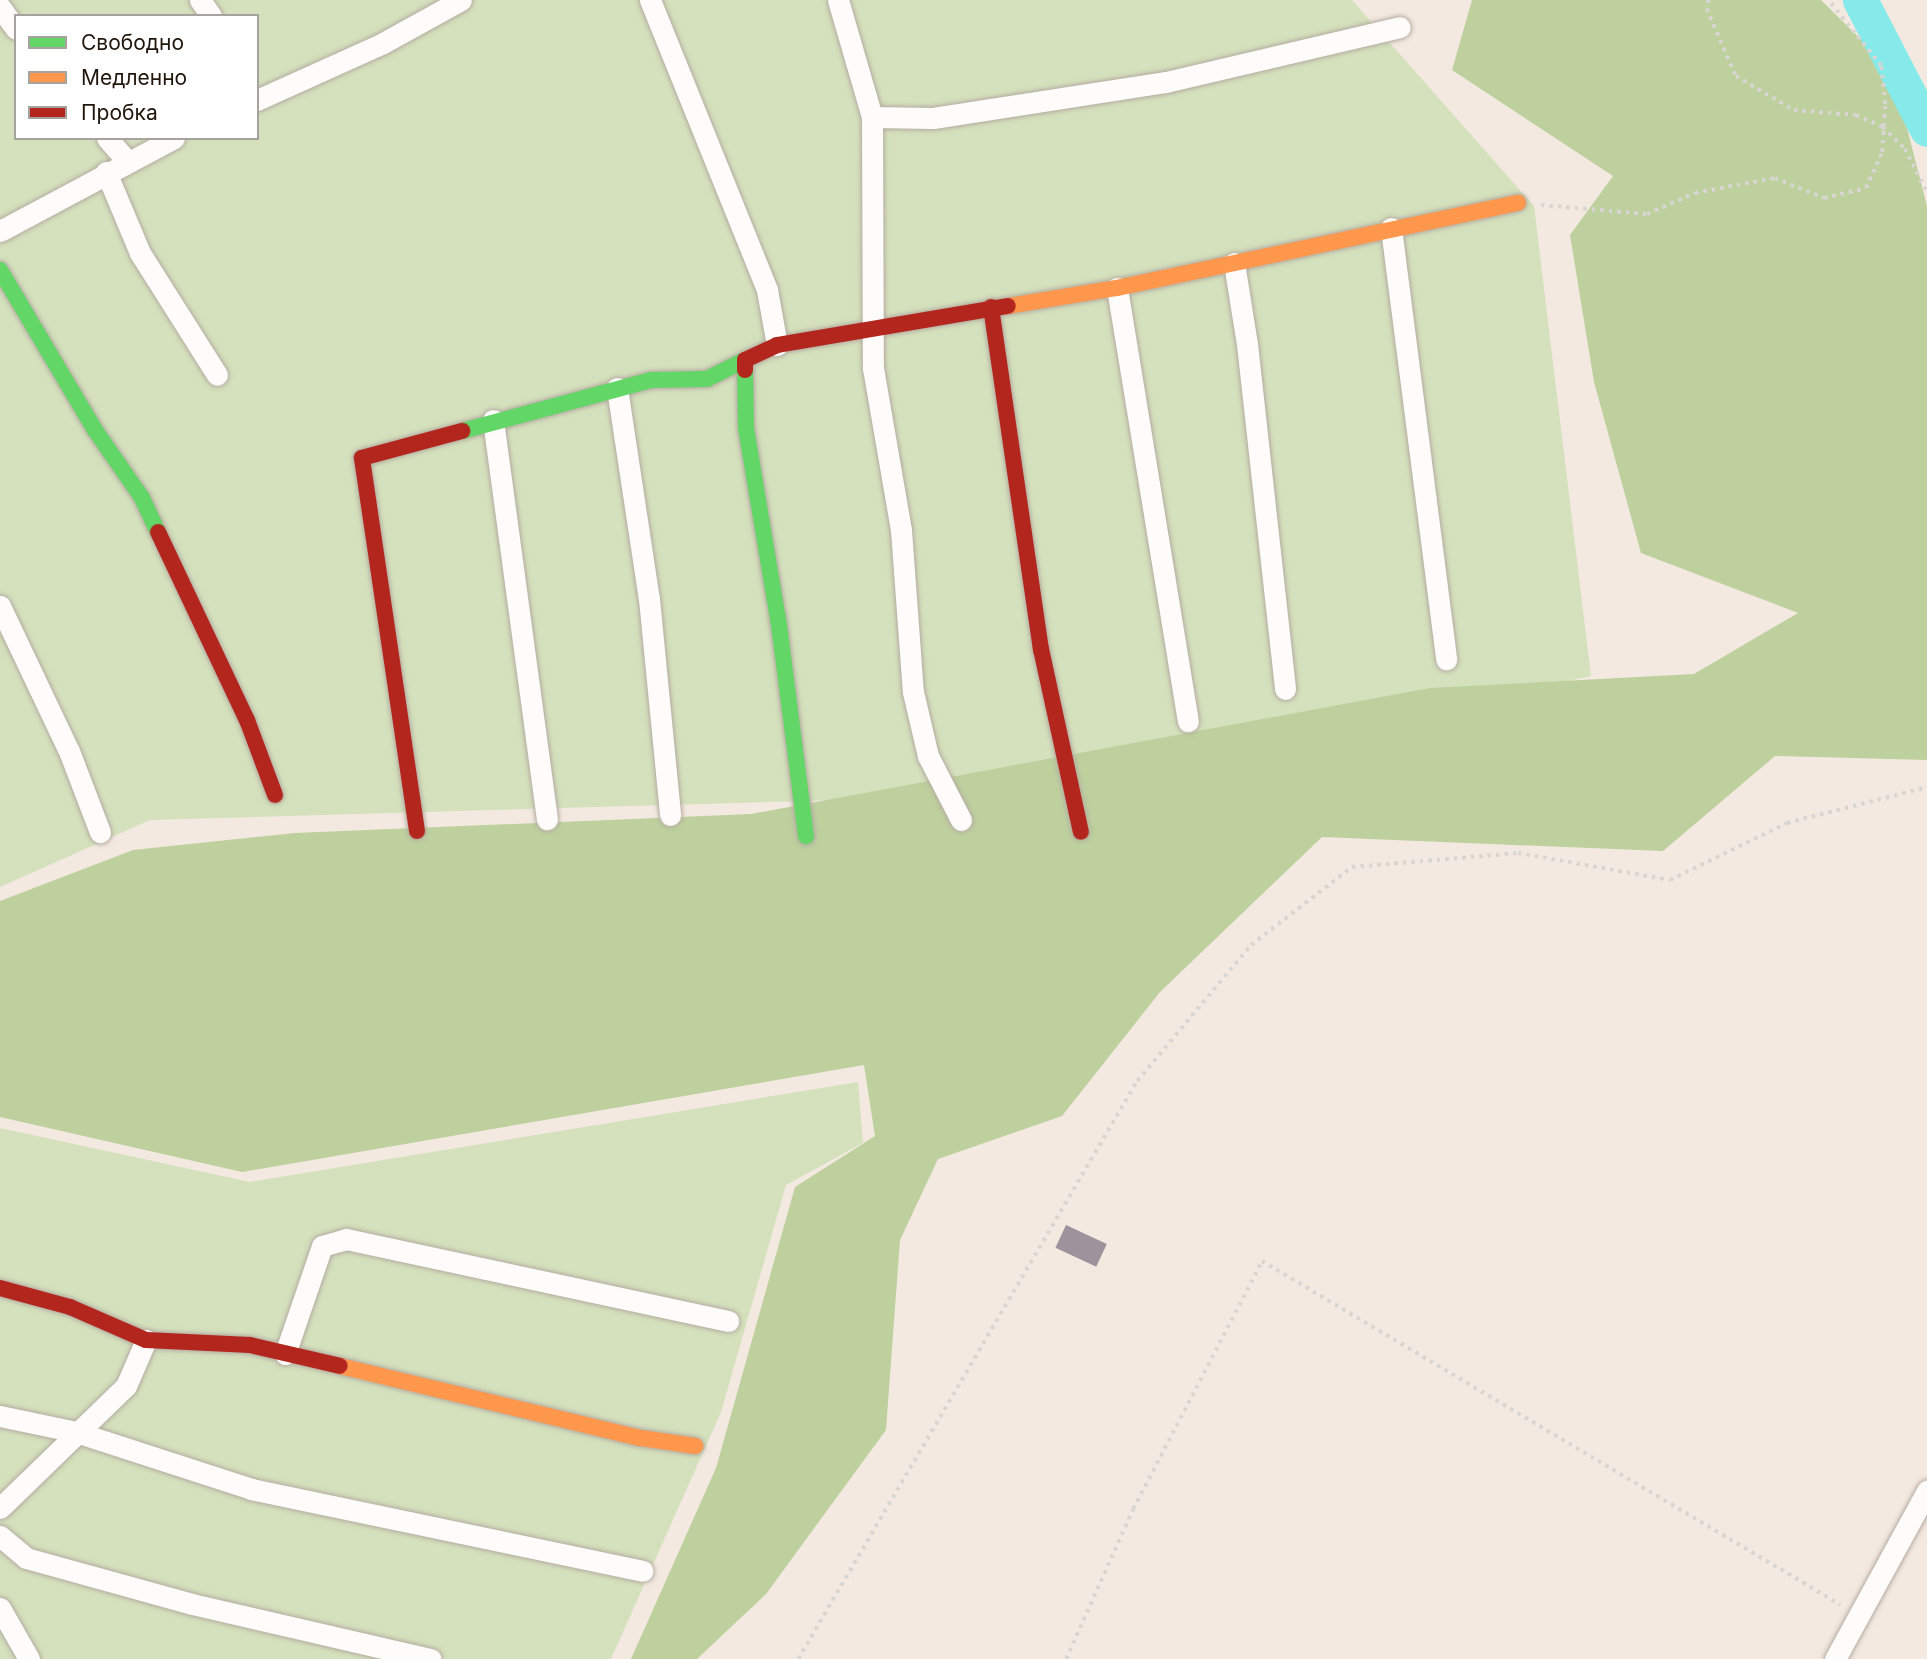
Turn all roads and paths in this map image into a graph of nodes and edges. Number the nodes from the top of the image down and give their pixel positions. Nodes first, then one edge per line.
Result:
1 (461, 0) edge
2 (650, 0) edge
3 (838, 0) edge
4 (1709, 0) edge
5 (1828, 0) edge
6 (435, 6) edge
7 (0, 7) edge
8 (14, 26) edge
9 (1400, 27) dead end
10 (261, 92) edge
11 (872, 117) junction
12 (1883, 127) junction
13 (109, 140) edge
14 (170, 140) edge
15 (127, 161) junction
16 (106, 172) junction
17 (1927, 192) edge
18 (1518, 203) joint
19 (1391, 228) junction
20 (0, 230) edge
21 (1234, 263) junction
22 (0, 270) edge
23 (1117, 288) junction
24 (991, 307) junction
25 (872, 331) junction
26 (777, 345) junction
27 (745, 360) junction
28 (217, 374) dead end
29 (617, 388) junction
30 (493, 420) junction
31 (0, 606) edge
32 (1446, 660) dead end
33 (1285, 689) dead end
34 (1188, 722) dead end
35 (1927, 788) edge
36 (275, 795) dead end
37 (670, 815) dead end
38 (547, 820) dead end
39 (961, 820) dead end
40 (417, 831) dead end
41 (100, 832) dead end
42 (1081, 832) dead end
43 (806, 836) dead end
44 (0, 1288) edge
45 (729, 1321) dead end
46 (146, 1340) junction
47 (285, 1354) junction
48 (0, 1416) edge
49 (76, 1432) junction
50 (695, 1446) dead end
51 (1927, 1491) edge
52 (0, 1507) edge
53 (0, 1536) edge
54 (643, 1571) dead end
55 (0, 1608) edge
56 (1858, 1614) junction
57 (29, 1659) edge
58 (431, 1659) edge
59 (797, 1659) edge
60 (1066, 1659) edge
61 (1835, 1659) edge

1 - 6 street
2 - 26 street
3 - 11 street
4 - 12 path
5 - 12 path
6 - 10 street
7 - 8 street
9 - 11 street
11 - 25 street
12 - 17 path
12 - 18 path
13 - 15 street
14 - 15 street
15 - 16 street
16 - 20 street
16 - 28 street
18 - 19 street
19 - 21 street
19 - 32 street
21 - 23 street
21 - 33 street
22 - 36 street
23 - 24 street
23 - 34 street
24 - 25 street
24 - 42 street
25 - 26 street
25 - 39 street
26 - 27 street
27 - 29 street
27 - 43 street
29 - 30 street
29 - 37 street
30 - 38 street
30 - 40 street
31 - 41 street
35 - 59 path
44 - 46 street
45 - 47 street
46 - 47 street
46 - 49 street
47 - 50 street
48 - 49 street
49 - 52 street
49 - 54 street
51 - 56 street
53 - 58 street
55 - 57 street
56 - 60 path
56 - 61 street

